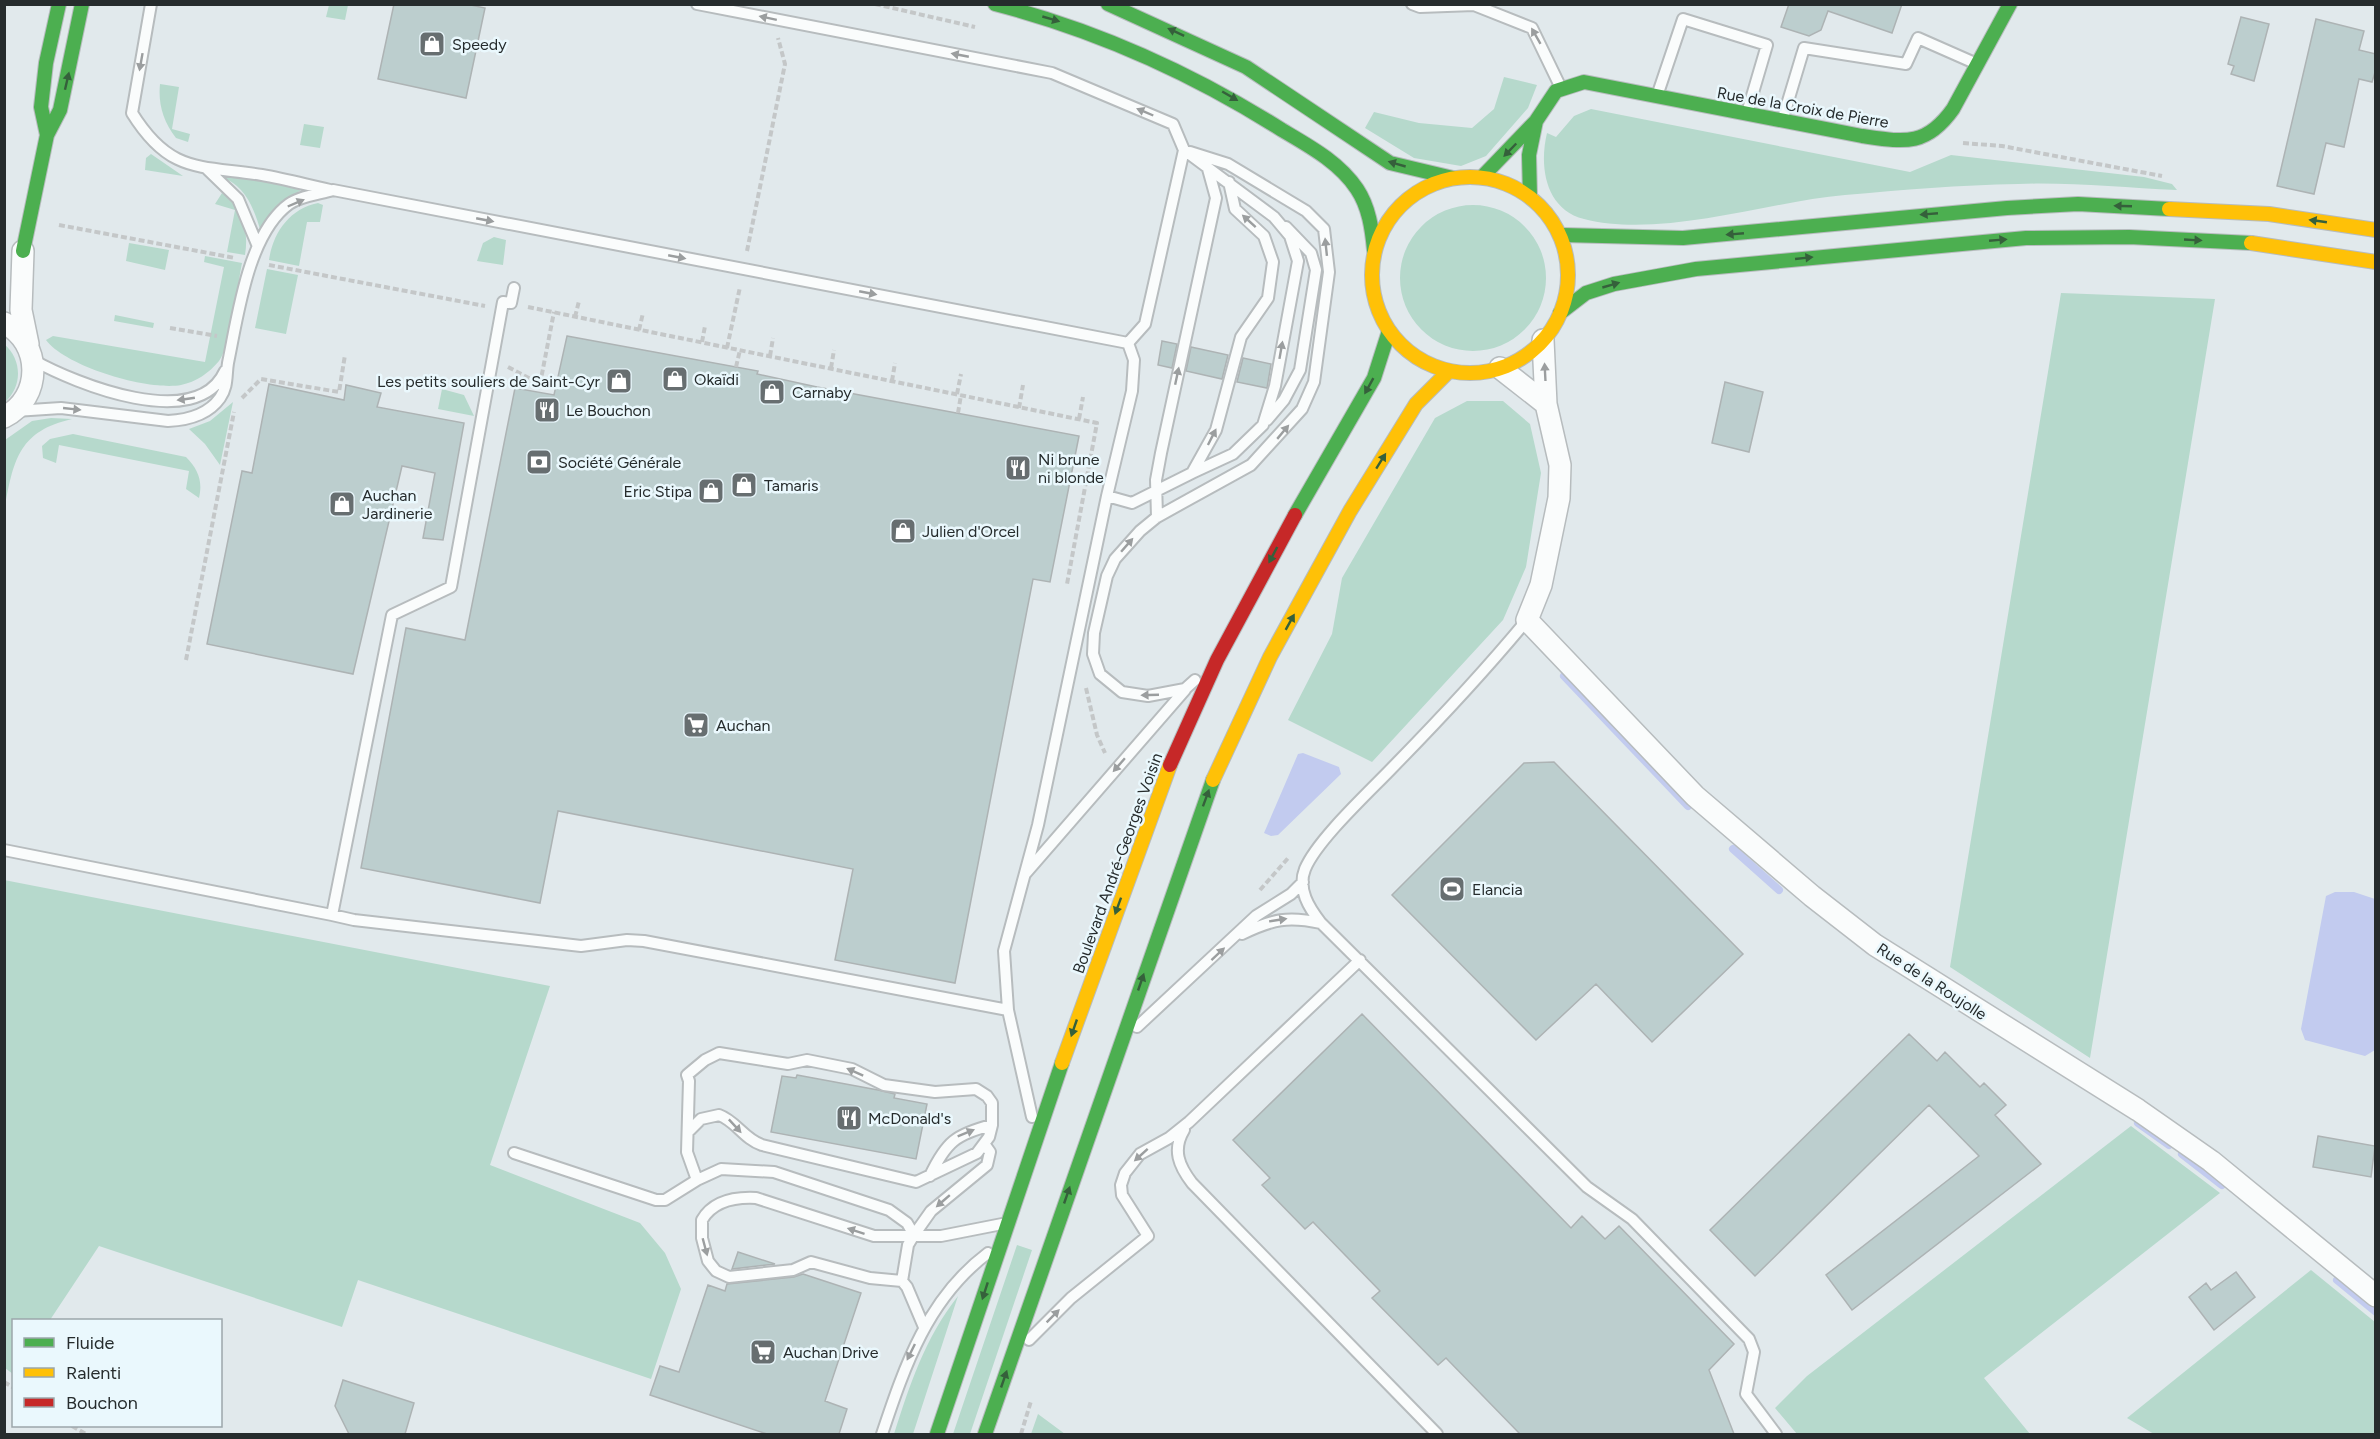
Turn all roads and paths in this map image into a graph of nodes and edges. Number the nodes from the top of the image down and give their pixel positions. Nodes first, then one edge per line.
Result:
1 (59, 4) edge
2 (82, 4) edge
3 (152, 4) edge
4 (697, 4) edge
5 (995, 4) edge
6 (1108, 4) edge
7 (1412, 4) edge
8 (2010, 4) edge
9 (778, 37) dead end
10 (1977, 64) junction
11 (1561, 88) junction
12 (1657, 97) junction
13 (1746, 113) junction
14 (1536, 121) junction
15 (1782, 121) junction
16 (1937, 128) junction
17 (46, 135) junction
18 (1184, 150) junction
19 (206, 168) junction
20 (1208, 169) junction
21 (1482, 177) junction
22 (2165, 177) dead end
23 (1453, 178) junction
24 (1229, 182) junction
25 (333, 190) junction
26 (1530, 197) junction
27 (1274, 217) junction
28 (59, 225) dead end
29 (2376, 230) edge
30 (1562, 235) junction
31 (257, 244) junction
32 (23, 250) junction
33 (1374, 250) junction
34 (252, 261) junction
35 (2376, 262) edge
36 (743, 269) junction
37 (4, 288) edge
38 (514, 288) dead end
39 (579, 301) dead end
40 (511, 303) junction
41 (492, 307) dead end
42 (554, 312) junction
43 (643, 313) dead end
44 (1560, 313) junction
45 (575, 317) junction
46 (4, 322) edge
47 (705, 326) dead end
48 (639, 330) junction
49 (1389, 331) junction
50 (773, 338) dead end
51 (1543, 340) junction
52 (702, 342) junction
53 (1128, 343) junction
54 (727, 348) junction
55 (740, 350) junction
56 (834, 350) dead end
57 (31, 352) junction
58 (345, 355) dead end
59 (770, 356) junction
60 (895, 363) dead end
61 (228, 365) junction
62 (736, 367) dead end
63 (831, 368) junction
64 (1500, 368) junction
65 (1449, 371) junction
66 (490, 372) junction
67 (961, 374) dead end
68 (892, 381) junction
69 (540, 384) junction
70 (1023, 385) dead end
71 (556, 387) dead end
72 (959, 395) junction
73 (1083, 397) dead end
74 (1546, 404) junction
75 (1019, 408) junction
76 (958, 413) dead end
77 (8, 416) edge
78 (1078, 419) junction
79 (1263, 425) junction
80 (1192, 473) junction
81 (1158, 490) junction
82 (1107, 496) junction
83 (1157, 517) junction
84 (1066, 587) dead end
85 (1527, 620) junction
86 (186, 660) dead end
87 (1217, 660) junction
88 (1084, 680) dead end
89 (1185, 689) junction
90 (1108, 762) dead end
91 (4, 850) edge
92 (1023, 876) junction
93 (1303, 882) junction
94 (332, 915) junction
95 (1321, 923) junction
96 (1237, 936) junction
97 (1360, 960) junction
98 (1008, 1010) junction
99 (1122, 1037) junction
100 (1189, 1122) junction
101 (992, 1125) junction
102 (688, 1132) junction
103 (1036, 1135) junction
104 (985, 1145) junction
105 (514, 1154) dead end
106 (930, 1176) junction
107 (697, 1180) junction
108 (1008, 1222) junction
109 (914, 1235) junction
110 (1000, 1244) junction
111 (902, 1281) junction
112 (2376, 1296) edge
113 (924, 1327) junction
114 (1011, 1357) junction
115 (882, 1434) edge
116 (937, 1434) edge
117 (985, 1434) edge
118 (1437, 1434) edge
119 (1776, 1434) edge

1 - 17 main road
17 -> 2 main road
3 -> 19 lane
18 -> 4 lane
5 -> 33 main road
23 -> 6 main road
11 -> 7 lane
8 - 10 main road, Rue de la Croix de Pierre
9 - 36 path
10 - 15 lane
10 - 16 main road, Rue de la Croix de Pierre
11 - 12 main road, Rue de la Croix de Pierre
11 - 14 main road
12 - 13 main road, Rue de la Croix de Pierre
12 - 13 lane
13 - 15 main road, Rue de la Croix de Pierre
14 -> 21 main road
14 - 26 main road
15 - 16 main road, Rue de la Croix de Pierre
16 - 22 path
17 - 32 main road
18 - 20 lane
18 - 53 lane
83 -> 18 lane
19 - 25 lane
19 - 31 lane
20 - 24 lane
81 -> 20 lane
21 - 23 main road
21 - 26 main road
23 - 33 main road
24 - 27 lane
80 -> 24 lane
31 -> 25 lane
25 -> 36 lane
26 - 30 main road
79 -> 27 lane
27 - 79 lane
28 - 34 path
29 -> 30 main road
30 - 44 main road
31 - 34 lane
32 - 37 street
32 - 57 street
33 - 49 main road
34 - 41 path
34 - 61 lane
44 -> 35 main road
36 -> 53 lane
36 - 54 path
38 - 40 lane
39 - 45 path
40 - 42 path
40 - 66 lane
42 - 45 path
42 - 69 path
43 - 48 path
44 - 51 main road
45 - 48 path
46 - 57 street
47 - 52 path
48 - 52 path
49 - 65 main road
49 -> 87 main road, Boulevard André-Georges Voisin
50 - 59 path
51 - 64 main road
74 -> 51 street
52 - 54 path
53 - 82 lane
54 - 55 path
55 - 59 path
55 - 62 path
56 - 63 path
61 -> 57 lane
57 - 77 street
58 - 86 path
59 - 63 path
60 - 68 path
77 -> 61 lane
63 - 68 path
64 - 65 main road
64 - 74 street
99 -> 65 main road
66 - 69 path
66 - 94 lane
67 - 72 path
68 - 72 path
69 - 71 path
70 - 75 path
72 - 75 path
72 - 76 path
73 - 78 path
74 - 85 street
75 - 78 path
78 - 84 path
79 - 80 lane
80 - 81 lane
81 - 82 lane
81 - 83 lane
82 - 92 lane
89 -> 83 lane
85 - 93 lane
85 - 112 street, Rue de la Roujolle
87 - 89 lane
87 -> 103 main road, Boulevard André-Georges Voisin
88 - 90 path
89 -> 92 lane
91 - 94 lane
92 - 98 lane
93 - 95 lane
93 - 96 lane
94 - 98 lane
96 -> 95 lane
95 - 97 lane
99 -> 96 lane
97 - 100 lane
97 - 119 lane
98 - 103 lane
114 -> 99 main road
100 - 114 lane
100 - 118 lane
101 -> 102 lane
101 - 104 lane
106 -> 101 lane
102 -> 106 lane
102 - 107 lane
103 - 108 main road, Boulevard André-Georges Voisin
104 - 106 lane
104 -> 109 lane
105 - 107 lane
107 - 109 lane
108 - 109 lane
108 - 110 main road, Boulevard André-Georges Voisin
109 - 111 lane
109 -> 111 lane
110 - 113 lane
110 -> 116 main road, Boulevard André-Georges Voisin
111 - 113 lane
113 -> 115 lane
117 -> 114 main road

